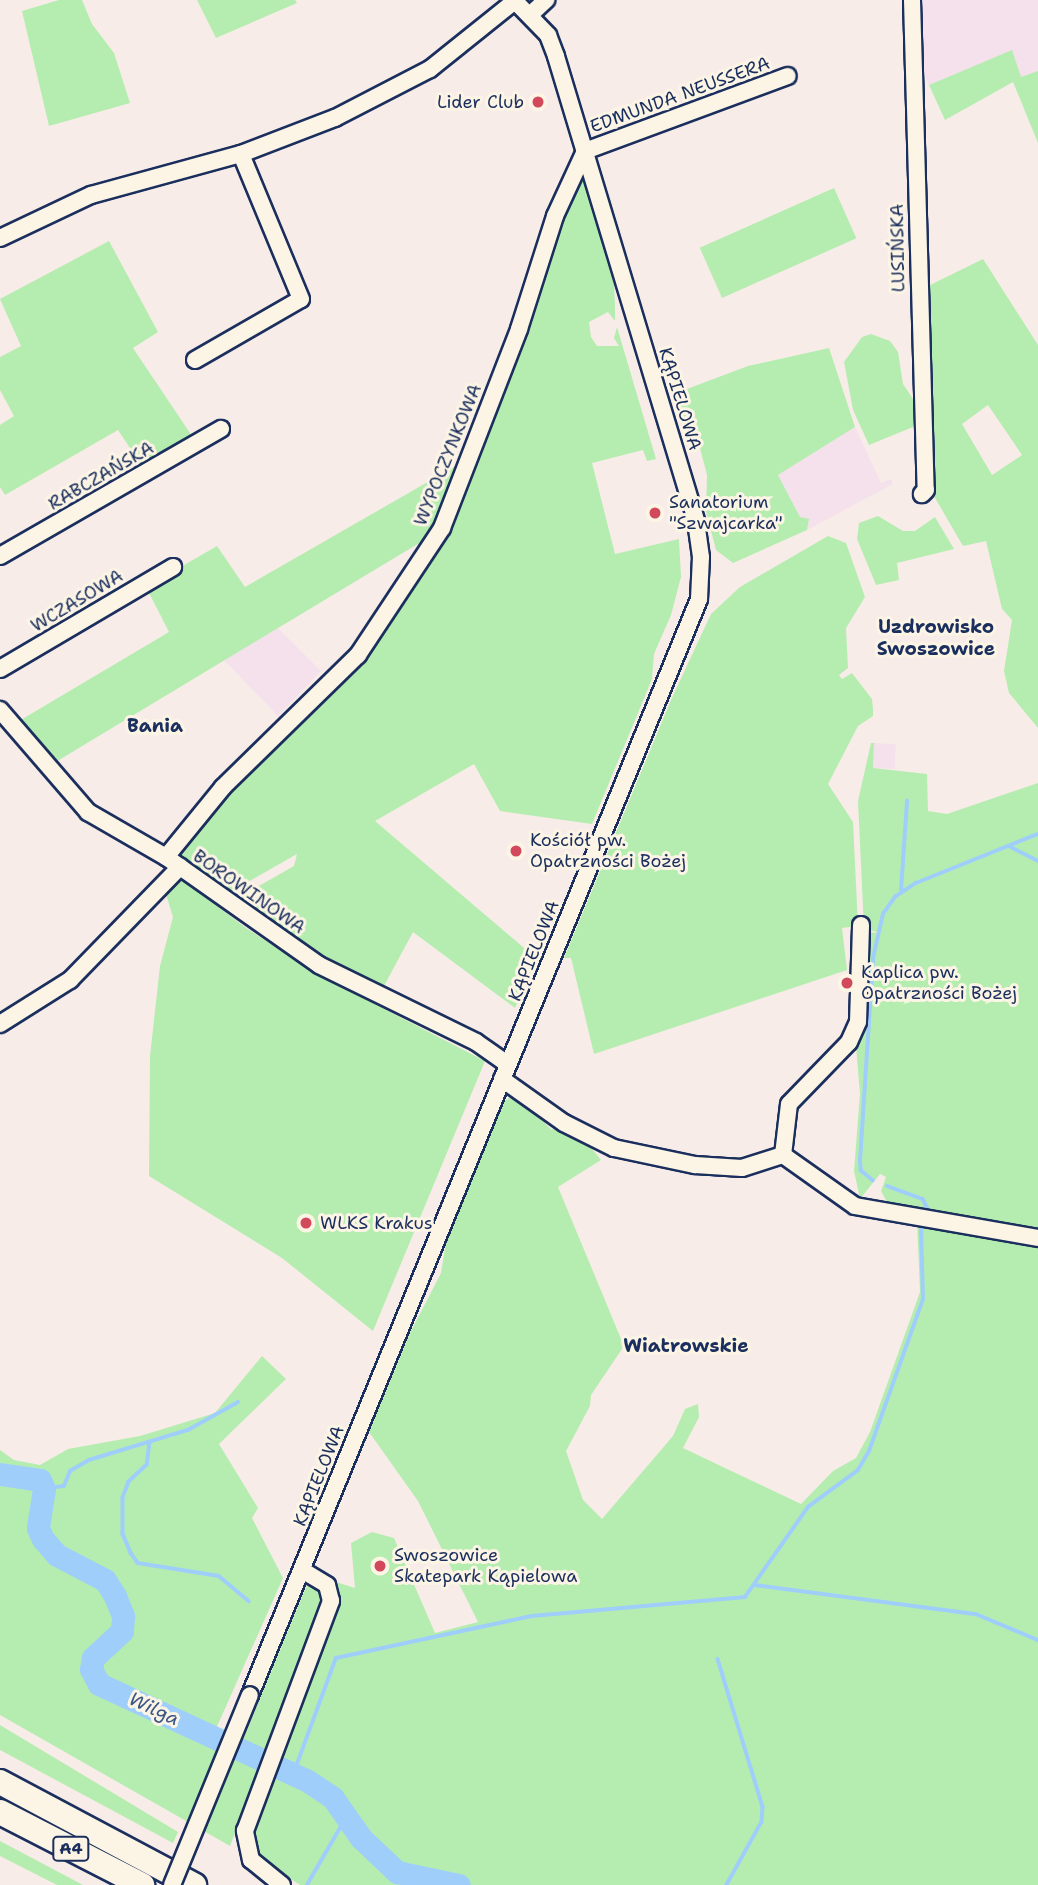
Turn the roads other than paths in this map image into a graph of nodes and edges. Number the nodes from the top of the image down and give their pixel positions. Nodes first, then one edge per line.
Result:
1 (546, 0) edge
2 (912, 0) edge
3 (514, 1) edge
4 (531, 14) junction
5 (788, 76) dead end
6 (585, 151) junction
7 (241, 154) junction
8 (0, 238) edge
9 (195, 360) dead end
10 (221, 429) dead end
11 (922, 494) dead end
12 (0, 556) edge
13 (173, 567) dead end
14 (0, 669) edge
15 (0, 710) edge
16 (166, 857) junction
17 (180, 867) junction
18 (861, 925) dead end
19 (0, 1024) edge
20 (505, 1071) junction
21 (783, 1155) junction
22 (1038, 1238) edge
23 (302, 1570) junction
24 (0, 1782) edge
25 (0, 1812) edge
26 (142, 1885) edge
27 (172, 1885) edge
28 (194, 1885) edge
29 (282, 1885) edge

1 - 4 street
2 - 11 street, LUSIŃSKA
3 - 4 street, KĄPIELOWA
3 - 7 street
4 - 6 street, KĄPIELOWA
5 - 6 street, EDMUNDA NEUSSERA
6 - 16 street, WYPOCZYNKOWA
6 - 20 street, KĄPIELOWA
7 - 8 street
7 - 9 street
10 - 12 street, RABCZAŃSKA
13 - 14 street, WCZASOWA
15 - 16 street, BOROWINOWA
16 - 17 street, BOROWINOWA
17 - 19 street
17 - 20 street, BOROWINOWA
18 - 21 street
20 - 21 street, BOROWINOWA
20 - 23 street, KĄPIELOWA
21 - 22 street
23 - 27 street, KĄPIELOWA, bridge
23 - 29 street
24 - 28 highway, A4
25 - 26 highway, A4

